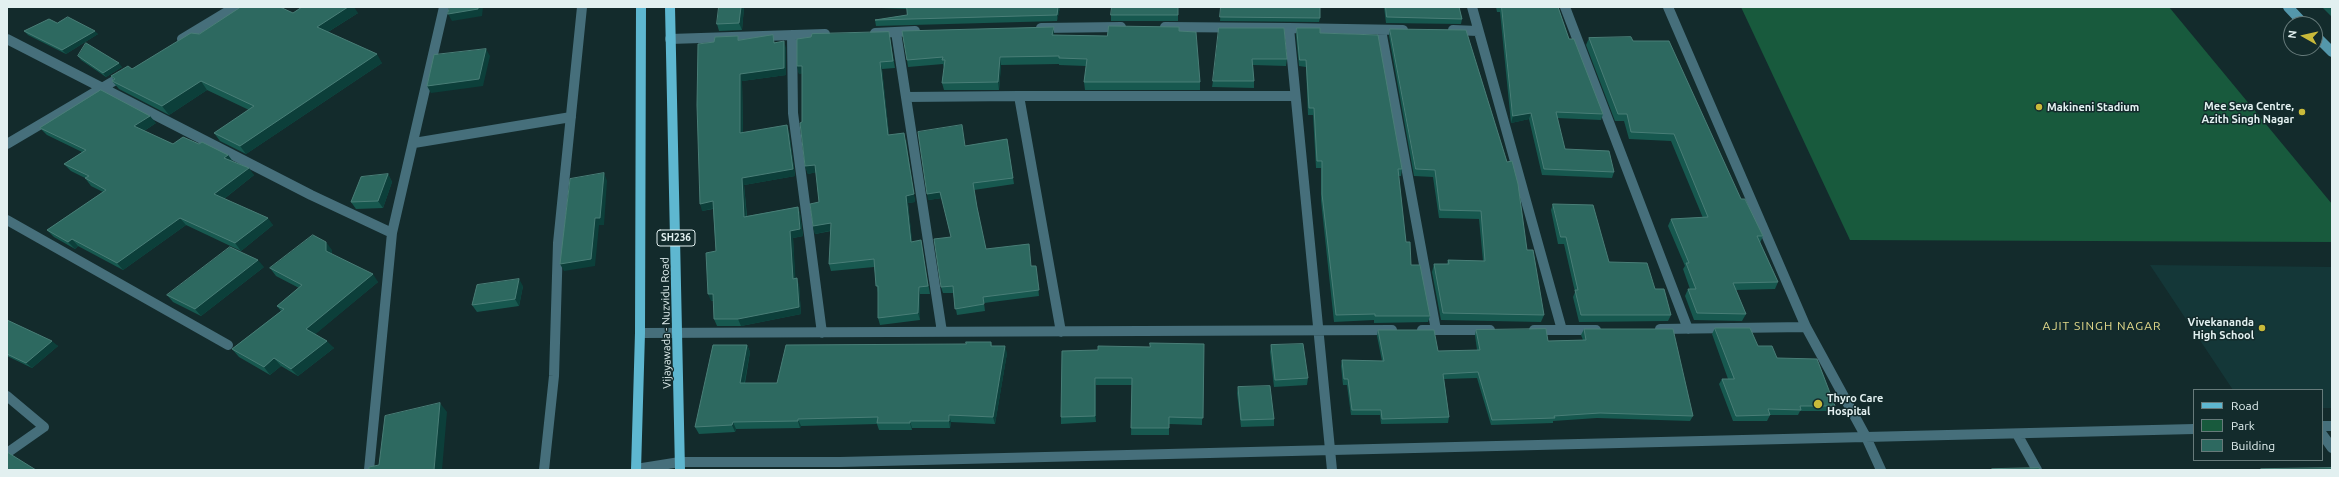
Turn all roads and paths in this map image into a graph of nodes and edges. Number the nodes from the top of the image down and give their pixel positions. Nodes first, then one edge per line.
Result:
1 (235, 7) edge
2 (444, 7) edge
3 (582, 7) edge
4 (642, 7) edge
5 (670, 7) edge
6 (1472, 7) edge
7 (1565, 7) edge
8 (1668, 7) edge
9 (2288, 7) edge
10 (2296, 16) edge
11 (1133, 27) edge
12 (1157, 27) edge
13 (1032, 28) edge
14 (1289, 28) junction
15 (1381, 30) junction
16 (1411, 30) edge
17 (1440, 30) edge
18 (928, 31) edge
19 (1478, 31) junction
20 (896, 32) junction
21 (867, 33) edge
22 (837, 34) edge
23 (792, 35) junction
24 (7, 39) edge
25 (670, 39) junction
26 (2323, 43) edge
27 (175, 44) edge
28 (2332, 52) edge
29 (135, 68) edge
30 (102, 88) junction
31 (1019, 96) junction
32 (1295, 96) junction
33 (906, 97) junction
34 (571, 118) junction
35 (414, 143) junction
36 (7, 144) edge
37 (7, 220) edge
38 (392, 233) junction
39 (1806, 327) junction
40 (1648, 329) edge
41 (1688, 329) junction
42 (1436, 330) junction
43 (1499, 330) edge
44 (1522, 330) edge
45 (1562, 330) junction
46 (1609, 330) edge
47 (1318, 331) junction
48 (942, 332) junction
49 (1061, 332) junction
50 (640, 333) junction
51 (822, 333) junction
52 (679, 334) junction
53 (228, 345) dead end
54 (7, 396) edge
55 (2193, 429) edge
56 (2017, 434) junction
57 (2323, 435) edge
58 (1866, 437) junction
59 (2332, 448) edge
60 (1330, 450) junction
61 (7, 453) edge
62 (680, 466) edge
63 (840, 466) edge
64 (636, 469) edge
65 (369, 470) edge
66 (544, 470) edge
67 (1332, 470) edge
68 (1881, 470) edge
69 (2037, 470) edge

1 - 27 street
2 - 35 street
3 - 34 street
4 - 50 main road
5 - 25 main road, Vijayawada - Nuzvidu Road / SH236
6 - 19 street
7 - 41 street
8 - 39 street
9 - 10 street
11 - 13 street
12 - 14 street
14 - 15 street
14 - 32 street
15 - 16 street
15 - 42 street
17 - 19 street
18 - 20 street
19 - 45 street
20 - 21 street
20 - 33 street
22 - 23 street
23 - 25 street
23 - 51 street
24 - 30 street
25 - 52 main road, Vijayawada - Nuzvidu Road / SH236
26 - 28 street
29 - 30 street
30 - 36 street
30 - 38 street
31 - 32 street
31 - 33 street
31 - 49 street
32 - 47 street
33 - 48 street
34 - 35 street
34 - 66 street
35 - 38 street
37 - 53 street
38 - 65 street
39 - 41 street
39 - 58 street
40 - 41 street
42 - 43 street
42 - 47 street
44 - 45 street
45 - 46 street
47 - 49 street
47 - 60 street
48 - 49 street
48 - 51 street
50 - 52 street
50 - 64 main road
51 - 52 street
52 - 62 main road, Vijayawada - Nuzvidu Road / SH236
54 - 61 street
55 - 56 street
56 - 58 street
56 - 69 street
57 - 59 street
58 - 60 street
58 - 68 street
60 - 63 street
60 - 67 street
62 - 63 street
62 - 64 street

